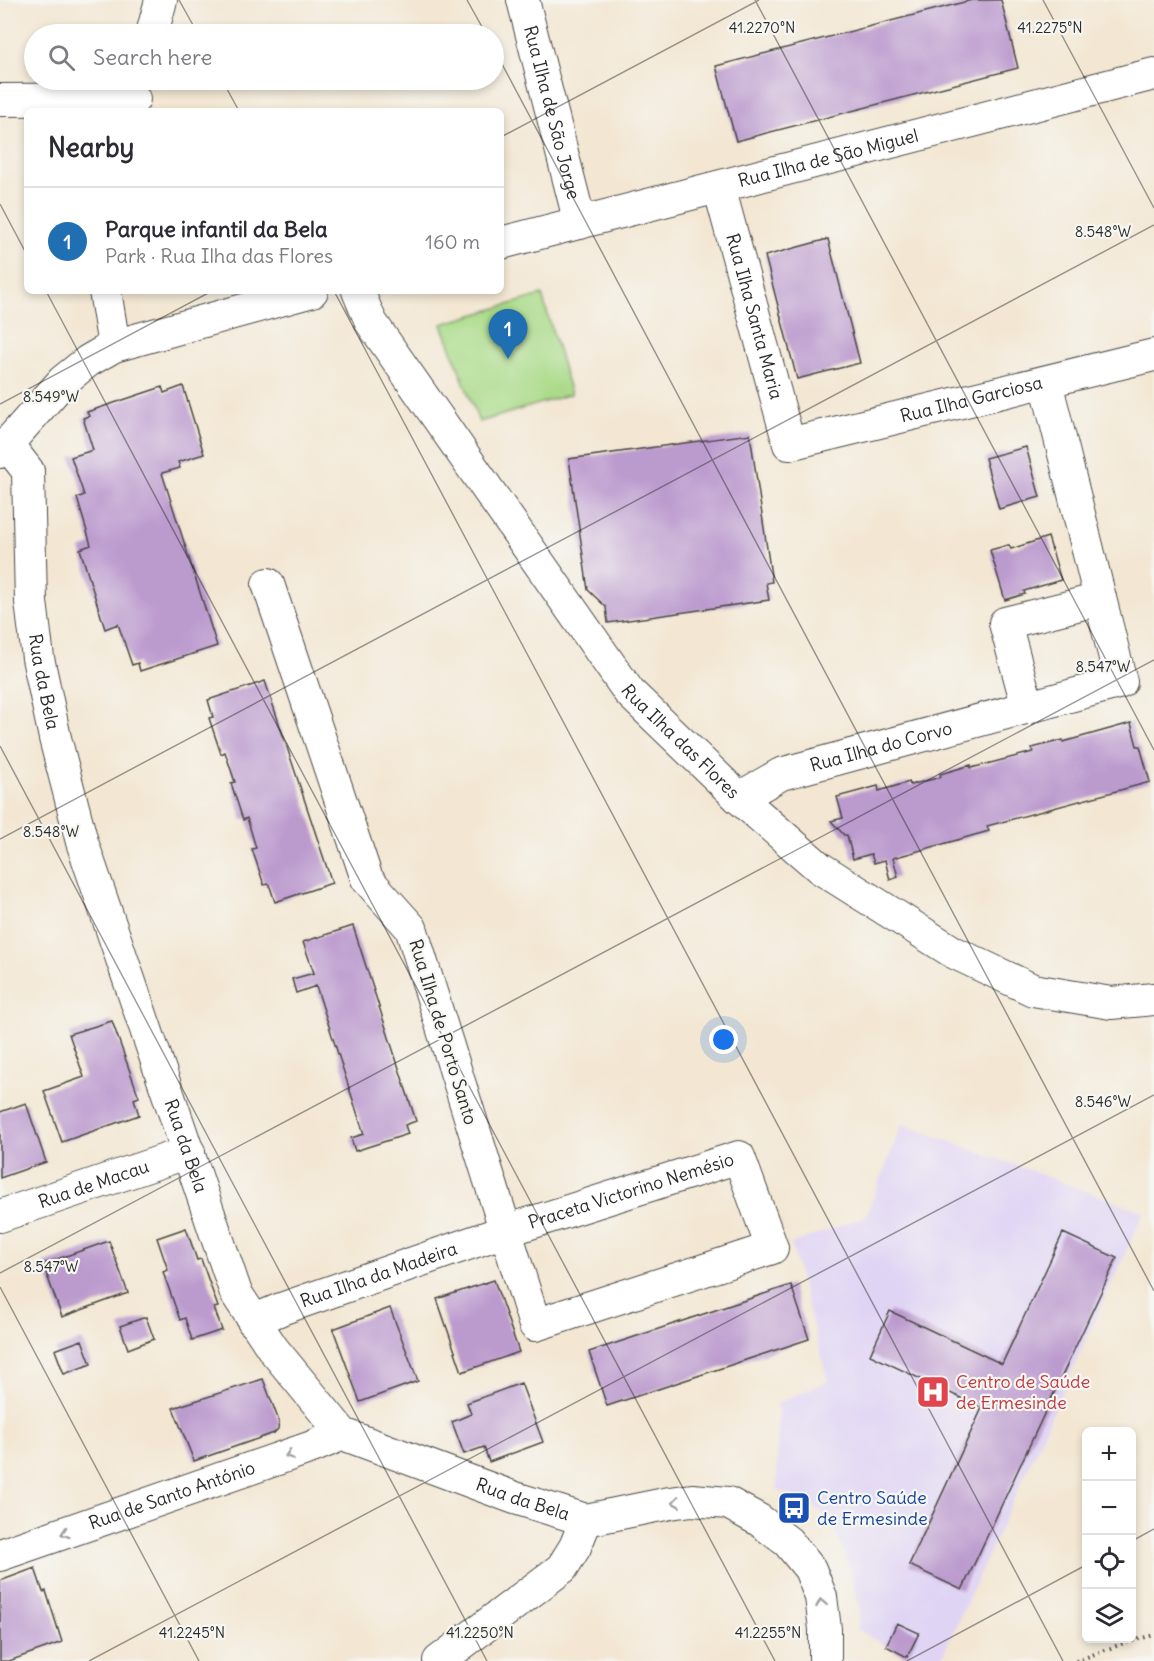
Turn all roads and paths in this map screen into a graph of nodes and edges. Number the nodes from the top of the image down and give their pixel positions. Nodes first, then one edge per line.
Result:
1 (161, 0) edge
2 (523, 0) edge
3 (155, 24) edge
4 (1154, 74) edge
5 (135, 97) edge
6 (0, 100) edge
7 (719, 187) junction
8 (580, 223) junction
9 (504, 242) edge
10 (105, 294) edge
11 (301, 294) edge
12 (359, 294) edge
13 (114, 346) junction
14 (1154, 355) edge
15 (1046, 382) junction
16 (789, 444) joint
17 (3, 448) edge
18 (268, 584) dead end
19 (1100, 599) junction
20 (1028, 708) junction
21 (739, 798) junction
22 (1154, 999) edge
23 (189, 1152) junction
24 (0, 1216) edge
25 (504, 1231) junction
26 (254, 1321) junction
27 (536, 1325) joint
28 (344, 1434) junction
29 (586, 1520) junction
30 (0, 1555) edge
31 (1154, 1635) edge
32 (439, 1661) edge
33 (825, 1661) edge
34 (1076, 1661) edge

1 - 3 street
2 - 8 street, Rua Ilha de São Jorge
4 - 7 street, Rua Ilha de São Miguel
5 - 6 street
7 - 8 street, Rua Ilha de São Miguel
7 - 16 street, Rua Ilha Santa Maria
8 - 9 street, Rua Ilha de São Miguel
10 - 13 street
11 - 13 street
12 - 21 street, Rua Ilha das Flores
13 - 17 street, Rua da Bela
14 - 15 street, Rua Ilha Garciosa
15 - 16 street, Rua Ilha Garciosa
15 - 19 street, Rua Ilha do Corvo
17 - 23 street, Rua da Bela
18 - 25 street, Rua Ilha de Porto Santo
19 - 20 street, Rua Ilha do Corvo
19 - 20 street
20 - 21 street, Rua Ilha do Corvo
21 - 22 street, Rua Ilha das Flores
23 - 24 street, Rua de Macau
23 - 26 street, Rua da Bela
25 - 26 street, Rua Ilha da Madeira
25 - 27 street, Rua Ilha de Porto Santo
25 - 27 street, Praceta Victorino Nemésio
26 - 28 street, Rua da Bela
28 - 29 street, Rua da Bela
28 -> 30 street, Rua de Santo António
29 - 32 street
33 -> 29 street, Rua da Bela
31 - 34 path

